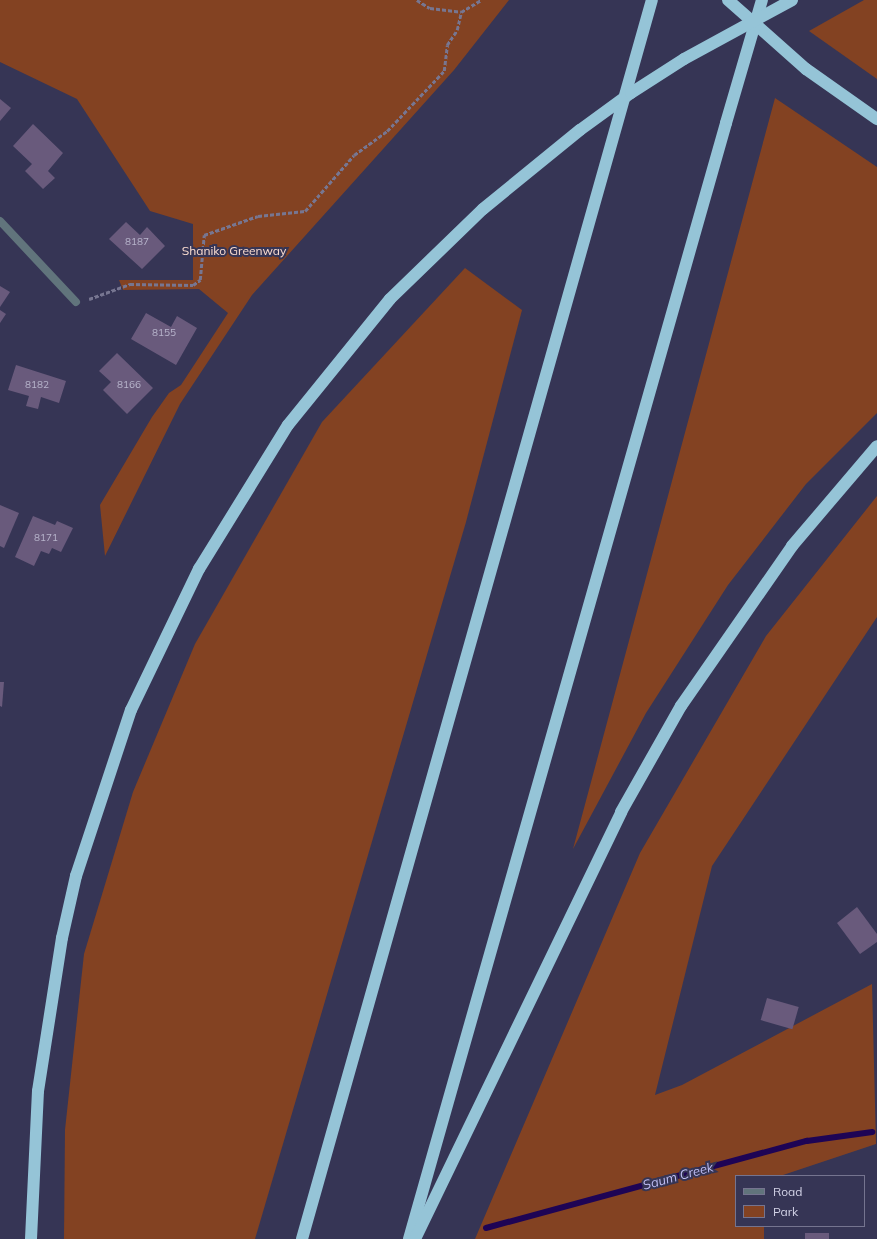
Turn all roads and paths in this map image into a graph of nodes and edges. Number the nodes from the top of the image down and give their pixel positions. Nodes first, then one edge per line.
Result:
1 (417, 0) edge
2 (481, 0) edge
3 (652, 0) edge
4 (728, 0) edge
5 (762, 0) edge
6 (792, 0) edge
7 (461, 12) junction
8 (877, 119) edge
9 (0, 221) edge
10 (76, 302) joint
11 (877, 446) edge
12 (31, 1239) edge
13 (302, 1239) edge
14 (409, 1239) edge
15 (415, 1239) edge

1 - 7 path
2 - 7 path
3 - 13 highway
4 - 8 highway
5 - 14 highway, bridge
6 - 12 highway, bridge
7 - 10 path
9 - 10 street
11 - 15 highway

